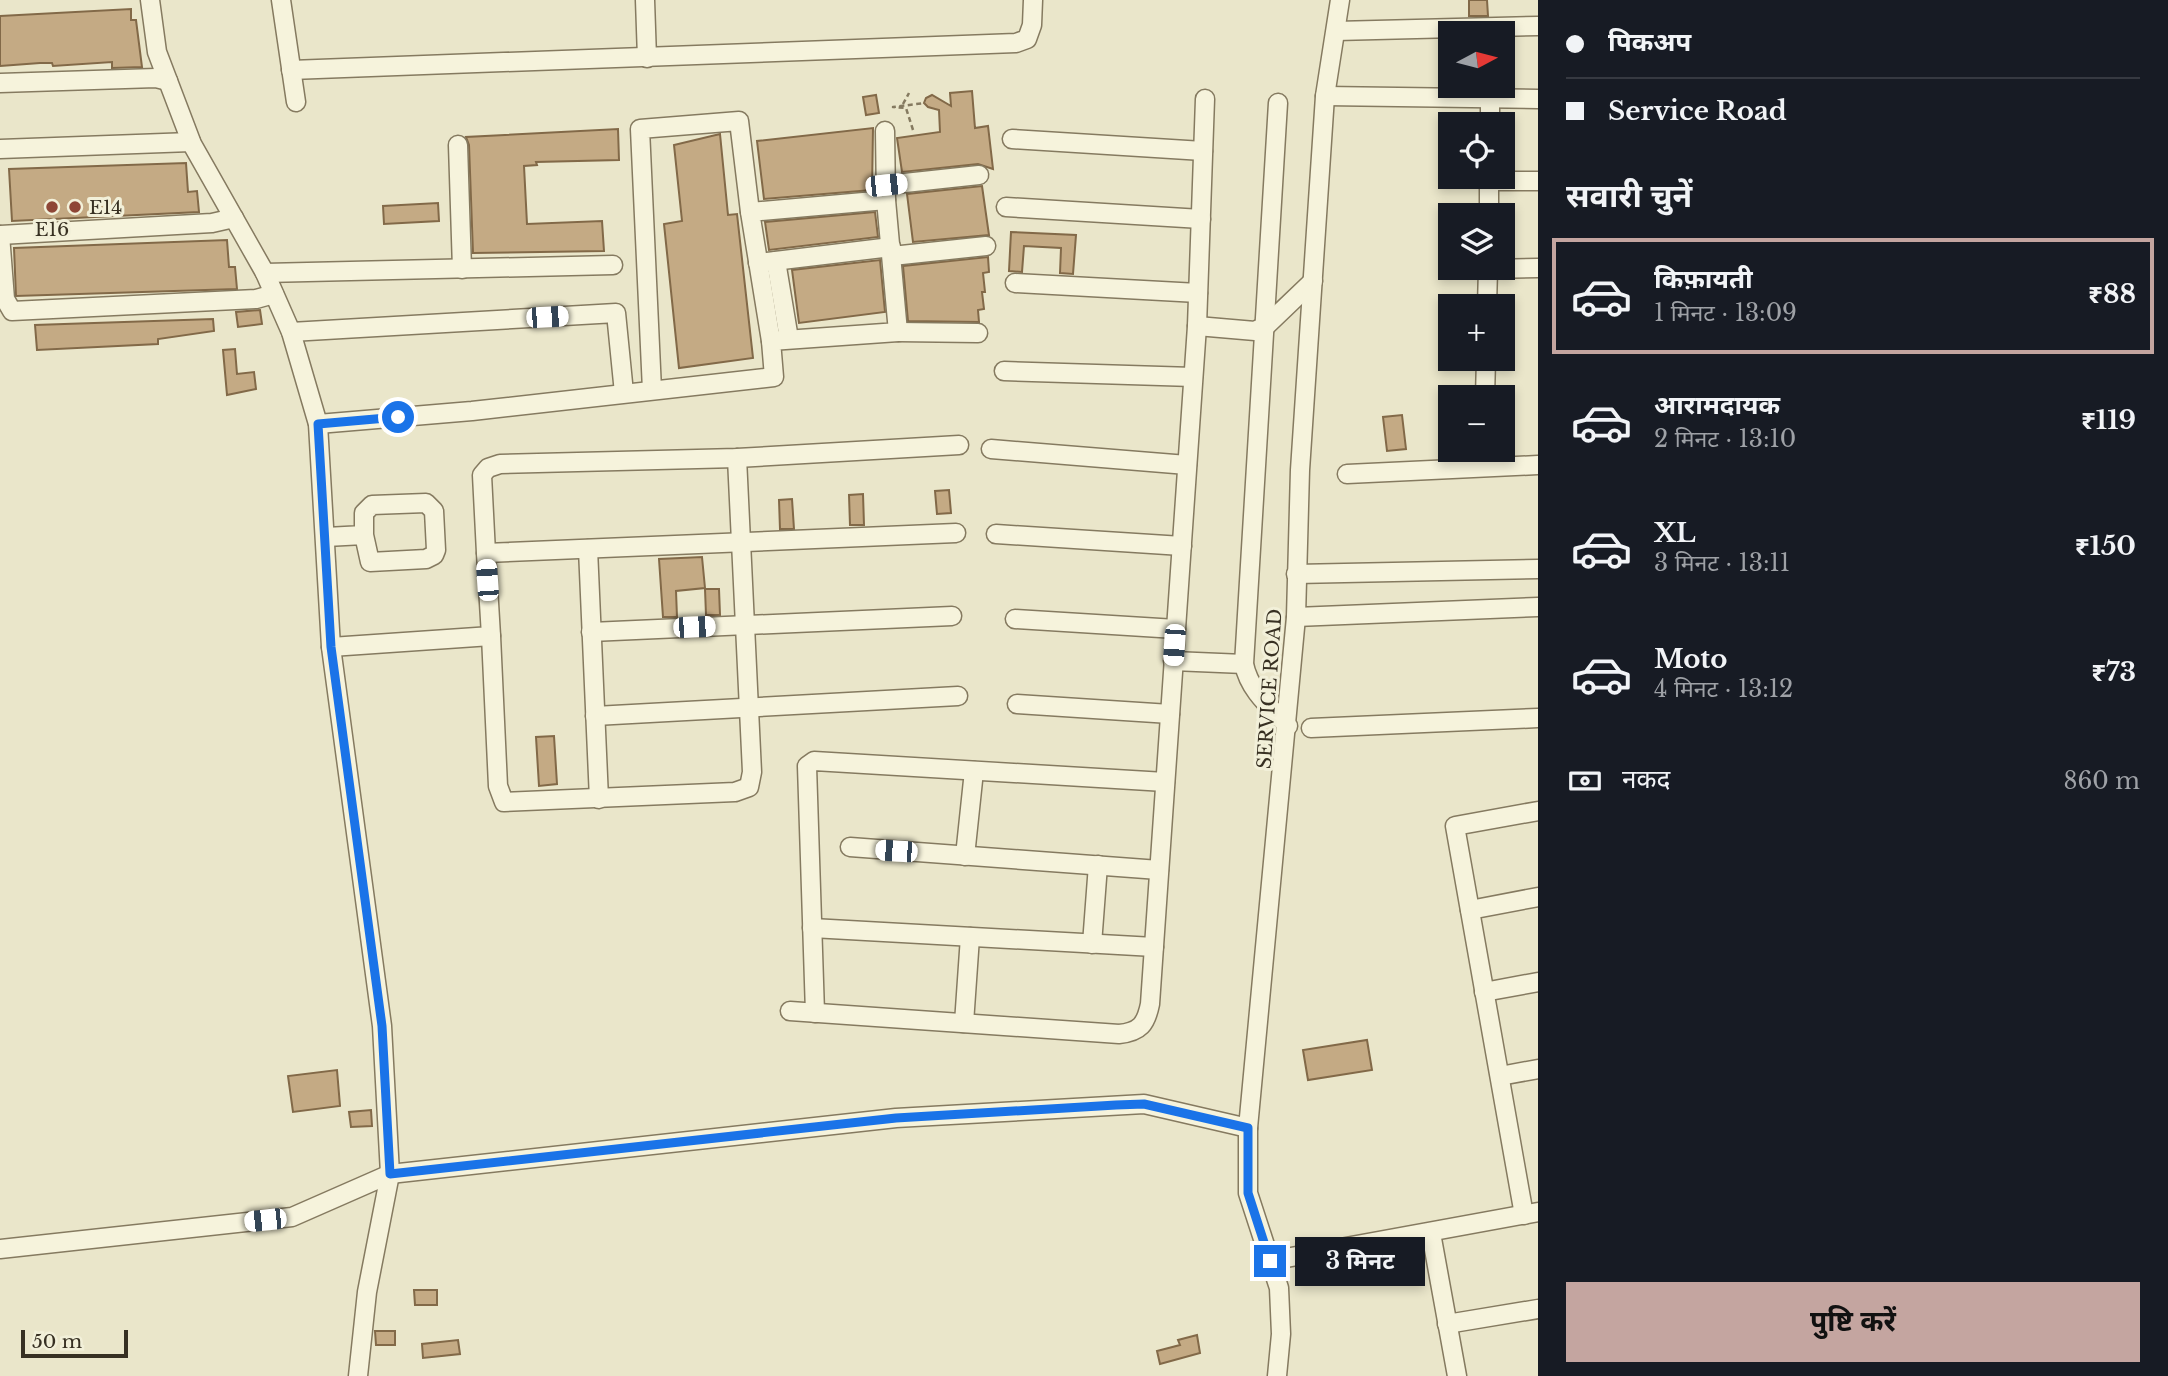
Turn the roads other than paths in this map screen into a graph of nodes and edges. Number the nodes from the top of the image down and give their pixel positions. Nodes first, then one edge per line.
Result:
1 (150, 0) edge
2 (281, 0) edge
3 (645, 0) edge
4 (1033, 0) edge
5 (1340, 0) edge
6 (1538, 26) edge
7 (1336, 31) junction
8 (647, 58) junction
9 (291, 70) junction
10 (167, 81) junction
11 (0, 83) edge
12 (1325, 96) junction
13 (1205, 99) dead end
14 (1490, 99) junction
15 (1538, 99) edge
16 (296, 102) dead end
17 (1278, 103) dead end
18 (1490, 112) edge
19 (885, 131) dead end
20 (1012, 139) dead end
21 (191, 142) junction
22 (458, 145) dead end
23 (0, 149) edge
24 (1203, 151) junction
25 (979, 175) dead end
26 (1515, 180) edge
27 (1538, 181) edge
28 (886, 193) junction
29 (1006, 207) dead end
30 (750, 212) junction
31 (233, 218) junction
32 (1201, 219) junction
33 (0, 235) edge
34 (986, 246) dead end
35 (891, 251) junction
36 (776, 261) junction
37 (758, 262) junction
38 (613, 265) dead end
39 (1515, 268) edge
40 (1538, 268) edge
41 (462, 269) junction
42 (265, 273) junction
43 (1313, 281) junction
44 (1015, 282) dead end
45 (1198, 293) junction
46 (274, 294) junction
47 (1267, 325) junction
48 (1197, 326) junction
49 (291, 332) junction
50 (898, 332) junction
51 (978, 333) dead end
52 (780, 340) junction
53 (1004, 371) dead end
54 (1194, 377) junction
55 (652, 390) junction
56 (624, 394) junction
57 (318, 424) junction
58 (958, 445) dead end
59 (991, 449) dead end
60 (737, 458) junction
61 (1187, 465) junction
62 (1538, 465) edge
63 (1347, 474) dead end
64 (956, 533) dead end
65 (996, 534) dead end
66 (364, 535) junction
67 (326, 537) junction
68 (741, 541) junction
69 (1182, 546) junction
70 (588, 549) junction
71 (486, 553) junction
72 (1538, 569) edge
73 (1296, 573) junction
74 (1538, 607) edge
75 (952, 616) dead end
76 (1296, 617) junction
77 (1015, 619) dead end
78 (746, 625) junction
79 (1176, 629) junction
80 (591, 632) junction
81 (491, 636) junction
82 (331, 647) junction
83 (1173, 661) junction
84 (1244, 664) junction
85 (958, 696) dead end
86 (1017, 704) dead end
87 (749, 708) junction
88 (1170, 714) junction
89 (595, 716) junction
90 (1538, 718) edge
91 (1288, 726) junction
92 (1311, 728) dead end
93 (974, 771) junction
94 (1165, 782) junction
95 (599, 799) junction
96 (1538, 811) edge
97 (850, 847) dead end
98 (965, 856) junction
99 (1098, 865) junction
100 (1159, 870) junction
101 (1538, 897) edge
102 (1470, 910) junction
103 (812, 928) junction
104 (970, 937) junction
105 (1092, 944) junction
106 (1154, 947) junction
107 (1538, 982) edge
108 (1484, 992) junction
109 (790, 1011) dead end
110 (815, 1013) junction
111 (964, 1023) junction
112 (1538, 1069) edge
113 (1500, 1076) junction
114 (1248, 1128) junction
115 (390, 1174) junction
116 (1531, 1214) edge
117 (1431, 1233) junction
118 (0, 1250) edge
119 (1270, 1261) junction
120 (1538, 1309) edge
121 (1447, 1324) junction
122 (358, 1376) edge
123 (1277, 1376) edge
124 (1457, 1376) edge

1 - 10 street
2 - 9 street
3 - 8 street
4 - 8 street
5 - 7 street, SERVICE ROAD
6 - 7 street
7 - 12 street, SERVICE ROAD
8 - 9 street
9 - 16 street
10 - 11 street
10 - 21 street
12 - 14 street
12 - 43 street, SERVICE ROAD
13 - 24 street
14 - 15 street
14 - 18 street
17 - 47 street
19 - 28 street
20 - 24 street
21 - 23 street
21 - 31 street
22 - 41 street
24 - 32 street
25 - 28 street
26 - 27 street
28 - 30 street
28 - 35 street
29 - 32 street
30 - 37 street
30 - 55 street
31 - 33 street
31 - 42 street
32 - 45 street
33 - 46 street
34 - 35 street
35 - 36 street
35 - 50 street
36 - 37 street
36 - 52 street
37 - 52 street
38 - 41 street
39 - 40 street
41 - 42 street
42 - 46 street
43 - 47 street
43 - 73 street, SERVICE ROAD
44 - 45 street
45 - 48 street
46 - 49 street
47 - 48 street
47 - 84 street
48 - 54 street
49 - 56 street
49 - 57 street
50 - 51 street
50 - 52 street
52 - 55 street
53 - 54 street
54 - 61 street
55 - 56 street
56 - 57 street
57 - 67 street
58 - 60 street
59 - 61 street
60 - 68 street
60 - 71 street
61 - 69 street
62 - 63 street
64 - 68 street
65 - 69 street
66 - 66 street
66 - 67 street
67 - 82 street
68 - 70 street
68 - 78 street
69 - 79 street
70 - 71 street
70 - 80 street
71 - 81 street
72 - 73 street
73 - 76 street, SERVICE ROAD
74 - 76 street
75 - 78 street
76 - 91 street, SERVICE ROAD
77 - 79 street
78 - 80 street
78 - 87 street
79 - 83 street
80 - 89 street
81 - 82 street
81 - 95 street
82 - 115 street
83 - 84 street
83 - 88 street
84 - 91 street
85 - 87 street
86 - 88 street
87 - 89 street
87 - 95 street
88 - 94 street
89 - 95 street
90 - 92 street
91 - 114 street, SERVICE ROAD
93 - 94 street
93 - 98 street
93 - 103 street
94 - 100 street
96 - 102 street
97 - 98 street
98 - 99 street
99 - 100 street
99 - 105 street
100 - 106 street
101 - 102 street
102 - 108 street
103 - 104 street
103 - 110 street
104 - 105 street
104 - 111 street
105 - 106 street
106 - 111 street
107 - 108 street
108 - 113 street
109 - 110 street
110 - 111 street
112 - 113 street
113 - 116 street
114 - 115 street
114 - 119 street, SERVICE ROAD
115 - 118 street
115 - 122 street
116 - 117 street
117 - 119 street
117 - 121 street
119 - 123 street, SERVICE ROAD
120 - 121 street
121 - 124 street

